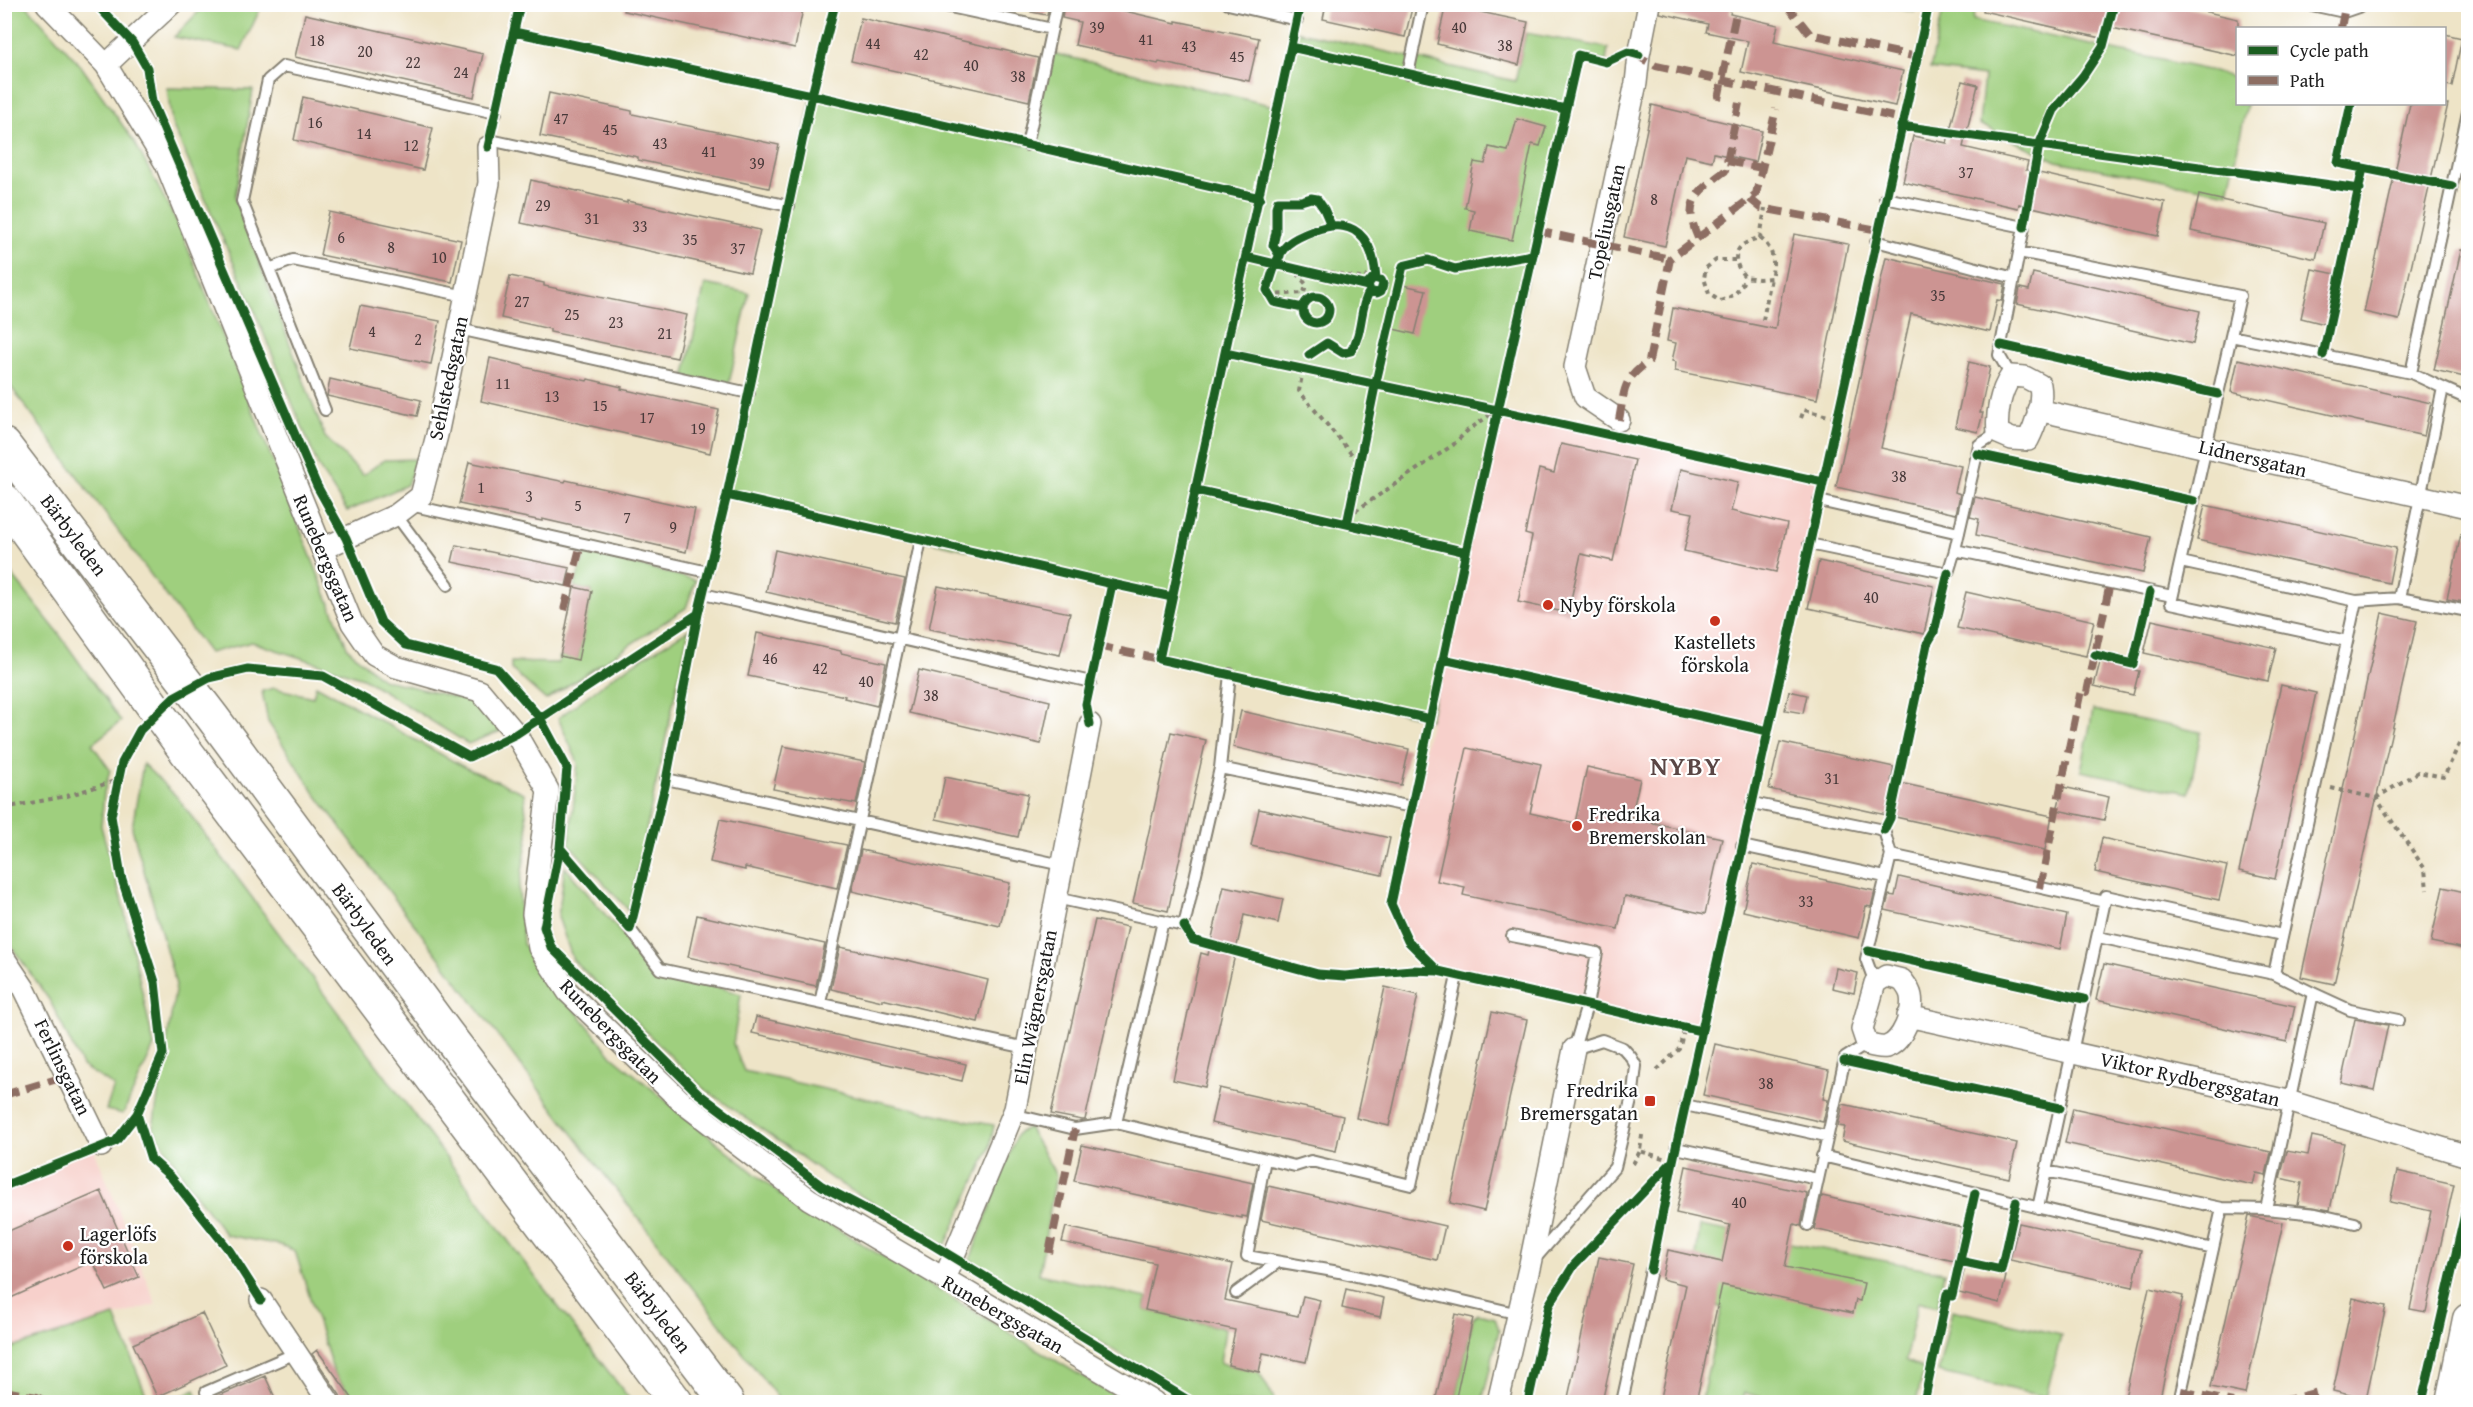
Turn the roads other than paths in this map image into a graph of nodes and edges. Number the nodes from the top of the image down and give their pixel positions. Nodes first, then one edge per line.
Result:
1 (47, 4) edge
2 (171, 4) edge
3 (936, 4) edge
4 (1058, 4) edge
5 (1228, 4) edge
6 (1423, 4) edge
7 (1649, 4) edge
8 (2307, 4) edge
9 (2367, 4) edge
10 (1297, 20) dead end
11 (1052, 29) junction
12 (106, 65) junction
13 (1408, 74) dead end
14 (2469, 112) edge
15 (496, 113) dead end
16 (489, 144) joint
17 (1027, 145) dead end
18 (1885, 198) dead end
19 (789, 206) dead end
20 (1876, 241) dead end
21 (2019, 252) junction
22 (269, 268) junction
23 (2014, 278) junction
24 (466, 296) junction
25 (459, 329) junction
26 (2231, 336) junction
27 (2411, 373) junction
28 (2011, 376) junction
29 (2443, 388) junction
30 (749, 393) dead end
31 (2469, 399) edge
32 (325, 410) dead end
33 (2038, 410) junction
34 (1619, 420) dead end
35 (1998, 433) junction
36 (4, 444) edge
37 (2206, 448) junction
38 (2421, 496) junction
39 (4, 500) edge
40 (1819, 501) dead end
41 (2469, 507) edge
42 (403, 510) junction
43 (1959, 533) junction
44 (921, 540) dead end
45 (1809, 544) dead end
46 (322, 549) junction
47 (1955, 550) junction
48 (2181, 562) junction
49 (708, 572) dead end
50 (448, 585) dead end
51 (703, 594) dead end
52 (2172, 596) junction
53 (2399, 598) junction
54 (2356, 601) junction
55 (2469, 611) edge
56 (900, 639) junction
57 (2347, 640) junction
58 (1230, 675) dead end
59 (1091, 682) dead end
60 (1090, 724) dead end
61 (1220, 768) junction
62 (666, 779) dead end
63 (1752, 803) dead end
64 (1412, 807) dead end
65 (860, 821) junction
66 (1742, 846) dead end
67 (1891, 855) junction
68 (1062, 865) junction
69 (1885, 876) junction
70 (1056, 898) junction
71 (2105, 902) junction
72 (1163, 921) junction
73 (630, 929) dead end
74 (2282, 935) junction
75 (1512, 936) dead end
76 (2098, 937) junction
77 (4, 958) edge
78 (2274, 974) junction
79 (1457, 976) dead end
80 (1875, 983) junction
81 (2313, 993) junction
82 (820, 1003) junction
83 (1908, 1016) junction
84 (2399, 1020) dead end
85 (1867, 1044) junction
86 (1027, 1048) junction
87 (1574, 1049) junction
88 (2072, 1053) junction
89 (2288, 1101) junction
90 (1685, 1105) dead end
91 (1012, 1114) junction
92 (1116, 1123) junction
93 (1826, 1136) junction
94 (101, 1146) dead end
95 (1676, 1148) road end
96 (1822, 1156) junction
97 (2469, 1156) edge
98 (1265, 1159) junction
99 (2046, 1170) junction
100 (1817, 1179) junction
101 (2038, 1208) junction
102 (2222, 1208) junction
103 (2266, 1209) junction
104 (2355, 1222) dead end
105 (1808, 1225) dead end
106 (2213, 1249) junction
107 (1278, 1262) junction
108 (1530, 1264) junction
109 (1651, 1270) dead end
110 (944, 1279) junction
111 (1236, 1293) dead end
112 (261, 1300) dead end
113 (1519, 1314) junction
114 (2469, 1319) edge
115 (297, 1353) junction
116 (210, 1402) edge
117 (329, 1402) edge
118 (676, 1402) edge
119 (728, 1402) edge
120 (1154, 1402) edge
121 (1498, 1402) edge
122 (1622, 1402) edge
123 (2179, 1402) edge
124 (2451, 1402) edge

1 - 12 street, Runebergsgatan
2 - 12 street
3 - 11 lane
4 - 11 lane
5 - 10 lane
6 - 13 lane
7 - 34 street, Topeliusgatan
8 - 9 lane
11 - 17 lane
12 - 46 street, Runebergsgatan
14 - 27 lane
15 - 22 lane
16 - 19 lane
16 - 24 street, Sehlstedsgatan
18 - 21 lane
20 - 23 lane
21 - 23 lane
21 - 26 lane
22 - 24 lane
22 - 32 lane
23 - 28 lane
24 - 25 street, Sehlstedsgatan
25 - 30 lane
25 - 42 street, Sehlstedsgatan
26 - 27 lane
26 - 37 lane
27 - 29 lane
28 - 33 street
28 - 35 street
29 - 31 lane
29 - 38 lane
33 - 35 street
33 - 37 street, Lidnersgatan
35 - 43 lane
36 - 119 main road, Bärbyleden
37 - 38 street, Lidnersgatan
37 - 48 lane
38 - 41 street, Lidnersgatan
38 - 53 lane
39 - 118 main road, Bärbyleden
40 - 43 lane
42 - 46 street
42 - 49 lane
42 - 50 lane
43 - 47 lane
44 - 56 lane
45 - 47 lane
46 - 110 street, Runebergsgatan
47 - 52 lane
48 - 52 lane
48 - 54 lane
51 - 56 lane
52 - 57 lane
53 - 54 lane
53 - 55 lane
54 - 57 lane
56 - 59 lane
56 - 65 lane
57 - 74 lane
58 - 61 lane
60 - 68 street, Elin Wägnersgatan
61 - 64 lane
61 - 72 lane
62 - 65 lane
63 - 67 lane
65 - 68 lane
65 - 82 lane
66 - 69 lane
67 - 69 lane
67 - 71 lane
68 - 70 street, Elin Wägnersgatan
69 - 80 lane
70 - 72 lane
70 - 86 street, Elin Wägnersgatan
71 - 74 lane
71 - 76 lane
72 - 92 lane
73 - 82 lane
74 - 78 lane
75 - 87 lane
76 - 78 lane
76 - 88 lane
77 - 94 street, Ferlinsgatan
78 - 81 lane
79 - 98 lane
80 - 83 street
80 - 85 street
81 - 84 lane
81 - 89 lane
82 - 86 lane
83 - 85 street
83 - 88 street, Viktor Rydbergsgatan
85 - 93 lane
86 - 91 street, Elin Wägnersgatan
87 - 108 street
87 - 108 lane
88 - 89 street, Viktor Rydbergsgatan
88 - 99 lane
89 - 97 street, Viktor Rydbergsgatan
89 - 103 lane
90 - 93 lane
91 - 92 lane
91 - 110 street, Elin Wägnersgatan
92 - 98 lane
93 - 96 lane
95 - 100 lane
96 - 100 lane
96 - 101 lane
98 - 107 lane
99 - 101 lane
99 - 102 lane
100 - 105 lane
101 - 106 lane
102 - 103 lane
102 - 106 lane
103 - 104 lane
106 - 123 lane
107 - 111 lane
107 - 113 lane
108 - 113 street
109 - 122 lane
110 - 120 street, Runebergsgatan
112 - 115 street
113 - 121 street
114 - 124 street
115 - 116 lane
115 - 117 street

